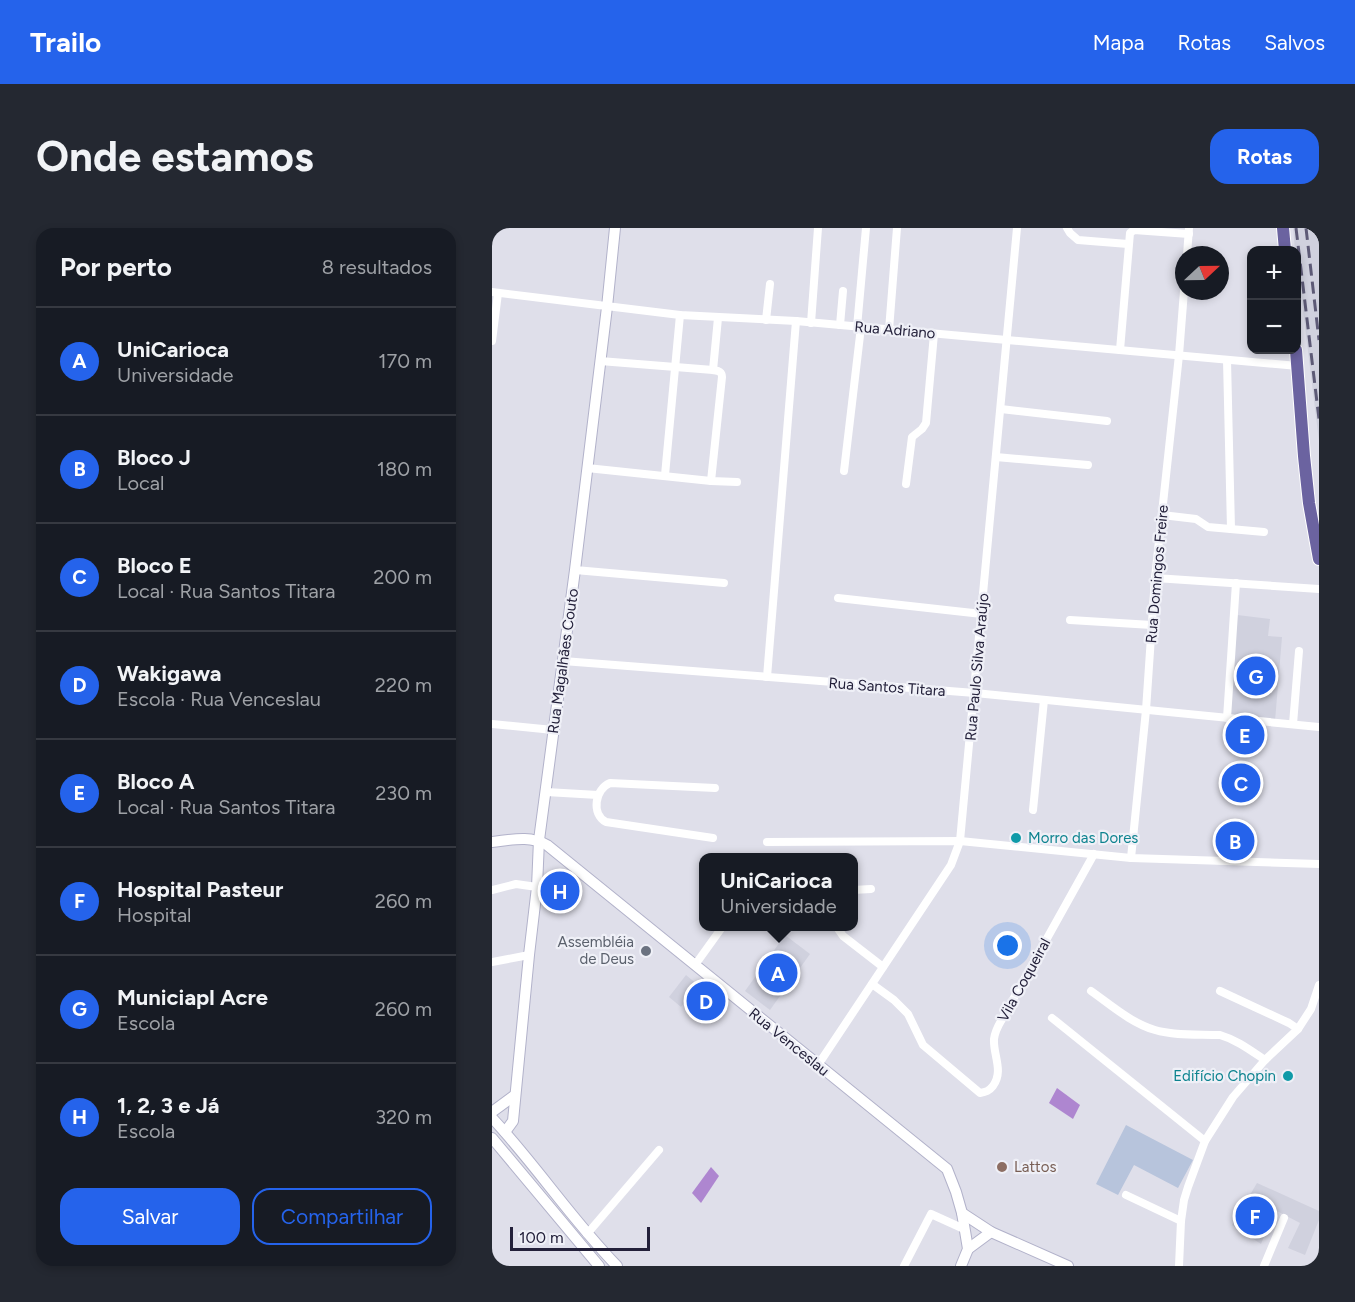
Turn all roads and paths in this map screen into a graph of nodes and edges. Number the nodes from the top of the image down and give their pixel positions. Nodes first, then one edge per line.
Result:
1 (615, 228) edge
2 (818, 228) edge
3 (866, 228) edge
4 (897, 228) edge
5 (1017, 228) edge
6 (1067, 228) edge
7 (1283, 228) edge
8 (1189, 231) edge
9 (1128, 244) junction
10 (1188, 246) edge
11 (1285, 246) edge
12 (770, 284) dead end
13 (843, 291) dead end
14 (495, 293) edge
15 (1183, 300) edge
16 (607, 307) junction
17 (680, 315) junction
18 (718, 318) junction
19 (766, 320) junction
20 (796, 321) junction
21 (811, 322) junction
22 (840, 325) junction
23 (859, 327) junction
24 (889, 330) junction
25 (934, 334) junction
26 (1007, 340) junction
27 (492, 341) edge
28 (1120, 350) junction
29 (1296, 354) edge
30 (1179, 356) junction
31 (1227, 360) junction
32 (600, 361) junction
33 (1298, 366) junction
34 (675, 367) junction
35 (713, 370) junction
36 (1001, 409) junction
37 (1107, 421) dead end
38 (996, 457) junction
39 (1088, 465) dead end
40 (587, 468) junction
41 (844, 471) dead end
42 (665, 475) junction
43 (711, 481) junction
44 (737, 482) dead end
45 (906, 484) dead end
46 (1162, 515) junction
47 (1232, 529) junction
48 (1264, 532) dead end
49 (1319, 558) edge
50 (575, 570) junction
51 (1155, 578) junction
52 (724, 583) dead end
53 (1236, 583) junction
54 (1319, 589) edge
55 (838, 598) dead end
56 (982, 614) junction
57 (1070, 620) dead end
58 (1152, 625) junction
59 (1299, 651) dead end
60 (563, 661) junction
61 (767, 677) junction
62 (975, 693) junction
63 (1044, 700) junction
64 (1146, 710) junction
65 (1227, 718) junction
66 (492, 724) edge
67 (1293, 724) junction
68 (1319, 727) edge
69 (554, 730) junction
70 (715, 788) dead end
71 (546, 792) junction
72 (598, 795) junction
73 (1033, 810) dead end
74 (713, 838) dead end
75 (539, 840) junction
76 (960, 841) junction
77 (492, 842) edge
78 (767, 842) dead end
79 (1094, 854) junction
80 (1131, 858) junction
81 (1319, 864) edge
82 (537, 887) junction
83 (871, 889) dead end
84 (492, 890) edge
85 (858, 890) edge
86 (720, 931) edge
87 (839, 931) edge
88 (529, 955) junction
89 (492, 962) edge
90 (695, 965) junction
91 (883, 967) junction
92 (872, 984) junction
93 (1319, 985) edge
94 (1091, 991) dead end
95 (1220, 991) dead end
96 (1052, 1018) dead end
97 (1299, 1029) junction
98 (1265, 1060) junction
99 (818, 1065) junction
100 (515, 1095) junction
101 (492, 1112) edge
102 (492, 1118) edge
103 (505, 1132) junction
104 (492, 1138) edge
105 (1205, 1141) junction
106 (660, 1150) dead end
107 (1126, 1195) dead end
108 (962, 1213) junction
109 (1284, 1218) dead end
110 (1181, 1221) junction
111 (964, 1229) junction
112 (991, 1232) junction
113 (587, 1233) junction
114 (968, 1249) junction
115 (599, 1266) edge
116 (617, 1266) edge
117 (904, 1266) edge
118 (961, 1266) edge
119 (1068, 1266) edge
120 (1179, 1266) edge
121 (1264, 1266) edge

1 - 16 street, Rua Magalhães Couto
2 - 21 street
3 - 23 street
4 - 24 street
5 - 26 street, Rua Paulo Silva Araújo
6 - 9 street
7 - 11 main road
8 - 9 street
8 - 10 street
9 - 28 street
12 - 19 street
13 - 22 street
14 - 16 street, Rua Adriano
14 - 27 street
15 - 30 street, Rua Domingos Freire
16 - 17 street, Rua Adriano
16 - 32 street, Rua Magalhães Couto
17 - 18 street, Rua Adriano
17 - 34 street
18 - 19 street, Rua Adriano
18 - 35 street
19 - 20 street, Rua Adriano
20 - 21 street, Rua Adriano
20 - 61 street
21 - 22 street, Rua Adriano
22 - 23 street, Rua Adriano
23 - 24 street, Rua Adriano
23 - 41 street
24 - 25 street, Rua Adriano
25 - 26 street, Rua Adriano
25 - 45 street
26 - 28 street, Rua Adriano
26 - 36 street, Rua Paulo Silva Araújo
28 - 30 street, Rua Adriano
29 - 33 main road
30 - 31 street, Rua Adriano
30 - 46 street, Rua Domingos Freire
31 - 33 street, Rua Adriano
31 - 47 street
32 - 34 street
32 - 40 street, Rua Magalhães Couto
33 - 49 main road
34 - 35 street
34 - 42 street
35 - 43 street
36 - 37 street
36 - 38 street, Rua Paulo Silva Araújo
38 - 39 street
38 - 56 street, Rua Paulo Silva Araújo
40 - 42 street
40 - 50 street, Rua Magalhães Couto
42 - 43 street
43 - 44 street
46 - 47 street
46 - 51 street, Rua Domingos Freire
47 - 48 street
50 - 52 street
50 - 60 street, Rua Magalhães Couto
51 - 53 street
51 - 58 street, Rua Domingos Freire
53 - 54 street
53 - 65 street
55 - 56 street
56 - 62 street, Rua Paulo Silva Araújo
57 - 58 street
58 - 64 street, Rua Domingos Freire
59 - 67 street
60 - 61 street, Rua Santos Titara
60 - 69 street, Rua Magalhães Couto
61 - 62 street, Rua Santos Titara
62 - 63 street, Rua Santos Titara
62 - 76 street, Rua Paulo Silva Araújo
63 - 64 street, Rua Santos Titara
63 - 73 street
64 - 65 street, Rua Santos Titara
64 - 80 street, Rua Domingos Freire
65 - 67 street, Rua Santos Titara
66 - 69 street
67 - 68 street, Rua Santos Titara
69 - 71 street, Rua Magalhães Couto
70 - 72 street
71 - 72 street
71 - 75 street, Rua Magalhães Couto
72 - 74 street
75 - 77 street
75 - 82 street, Rua Magalhães Couto
75 - 90 street, Rua Venceslau
76 - 78 street
76 - 79 street
76 - 91 street, Rua Paulo Silva Araújo
79 - 80 street
79 - 92 street, Vila Coqueiral
80 - 81 street
82 - 84 street
82 - 88 street, Rua Magalhães Couto
83 - 85 street
86 - 90 street
87 - 91 street
88 - 89 street
88 - 100 street, Rua Magalhães Couto
90 - 99 street, Rua Venceslau
91 - 92 street, Rua Paulo Silva Araújo
92 - 99 street, Rua Paulo Silva Araújo
93 - 97 street
94 - 98 street
95 - 97 street
96 - 105 street
97 - 98 street
98 - 105 street
99 - 108 street, Rua Venceslau
100 - 101 street
100 - 103 street, Rua Magalhães Couto
102 - 103 street
103 - 113 street
104 - 115 street
105 - 110 street
106 - 113 street
107 - 110 street
108 - 111 street, Rua Venceslau
108 - 112 street
109 - 121 street
110 - 120 street
111 - 114 street, Rua Venceslau
111 - 117 street
112 - 114 street
112 - 119 street
113 - 116 street
114 - 118 street

